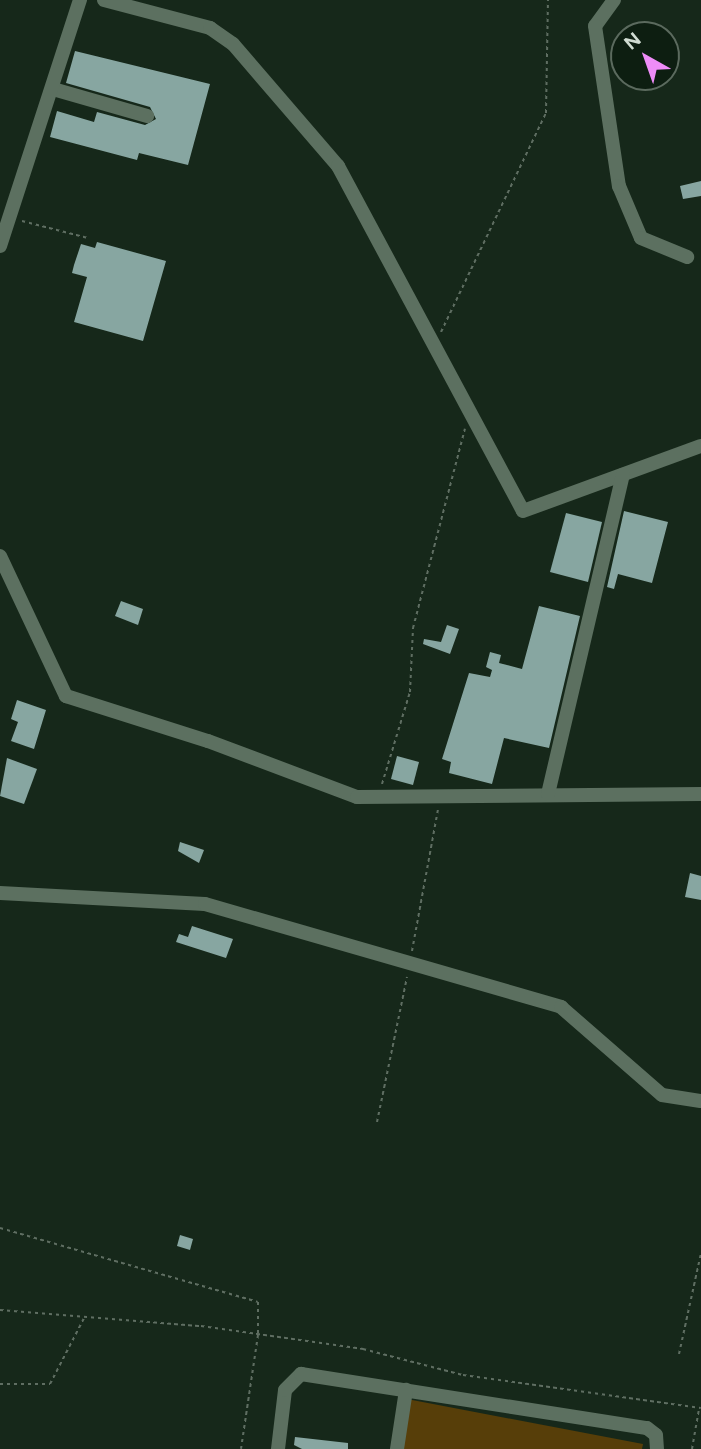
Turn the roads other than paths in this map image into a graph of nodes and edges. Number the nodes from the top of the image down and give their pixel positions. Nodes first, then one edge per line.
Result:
1 (80, 0) edge
2 (104, 0) edge
3 (614, 0) edge
4 (53, 89) junction
5 (147, 116) dead end
6 (0, 246) edge
7 (687, 257) dead end
8 (701, 446) edge
9 (623, 475) junction
10 (0, 556) edge
11 (548, 794) junction
12 (701, 794) edge
13 (0, 893) edge
14 (701, 1101) edge
15 (406, 1390) junction
16 (278, 1449) edge
17 (397, 1449) edge
18 (657, 1449) edge

1 - 4 street
2 - 9 street
3 - 7 street
4 - 5 street
4 - 6 street
8 - 9 street
9 - 11 street
10 - 11 street
11 - 12 street
13 - 14 street
15 - 16 street
15 - 17 street
15 - 18 street

